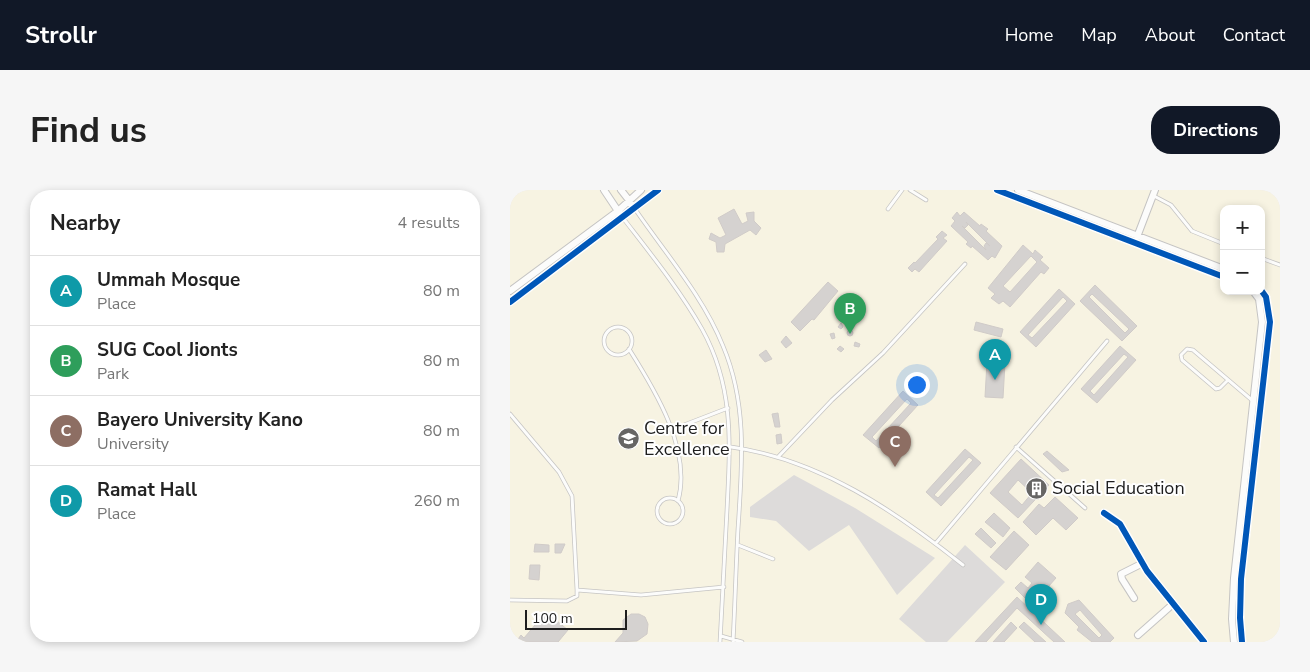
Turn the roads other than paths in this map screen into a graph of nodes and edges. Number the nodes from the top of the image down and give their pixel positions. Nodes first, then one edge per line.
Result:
1 (604, 190) edge
2 (621, 190) edge
3 (640, 190) edge
4 (658, 190) edge
5 (902, 190) edge
6 (910, 190) edge
7 (997, 190) edge
8 (1018, 190) edge
9 (1154, 193) edge
10 (628, 200) junction
11 (926, 200) dead end
12 (634, 208) junction
13 (888, 209) dead end
14 (618, 210) junction
15 (623, 218) junction
16 (1138, 234) junction
17 (1220, 242) edge
18 (1135, 243) junction
19 (1265, 259) edge
20 (965, 264) dead end
21 (1280, 265) edge
22 (1220, 267) edge
23 (1220, 275) edge
24 (510, 291) edge
25 (1256, 295) edge
26 (1265, 295) edge
27 (510, 302) edge
28 (1107, 341) dead end
29 (629, 349) junction
30 (1228, 380) junction
31 (1254, 401) junction
32 (728, 408) junction
33 (510, 414) edge
34 (671, 430) junction
35 (731, 447) junction
36 (1016, 447) junction
37 (742, 449) junction
38 (778, 456) junction
39 (678, 501) junction
40 (1085, 508) dead end
41 (1104, 513) dead end
42 (936, 543) junction
43 (738, 545) junction
44 (773, 559) dead end
45 (1142, 563) junction
46 (963, 565) dead end
47 (1234, 578) junction
48 (1241, 579) junction
49 (724, 587) junction
50 (578, 590) junction
51 (510, 598) edge
52 (1134, 598) dead end
53 (1173, 604) junction
54 (1138, 635) dead end
55 (720, 636) junction
56 (733, 640) edge
57 (720, 642) edge
58 (742, 642) edge
59 (1204, 642) edge
60 (1234, 642) edge
61 (1242, 642) edge

1 - 14 street
2 - 10 street
3 - 10 street
4 - 12 street
5 - 13 lane
6 - 11 lane
7 - 18 street
8 - 16 street
9 - 16 street
9 - 17 lane
10 - 12 street
10 - 14 street
12 - 15 street
12 - 37 lane
14 - 15 street
14 - 24 street
15 - 27 street
15 - 32 lane
16 - 18 street
16 - 22 street
18 - 23 street
19 - 21 lane
20 - 38 lane
25 - 31 street
26 - 48 street
28 - 36 lane
29 - 29 lane
29 - 34 lane
30 - 30 lane
30 - 31 lane
31 - 47 street
32 - 34 lane
32 - 35 lane
33 - 50 lane
34 - 39 lane
35 - 37 lane
35 - 49 lane
36 - 40 lane
36 - 42 lane
37 - 38 lane
37 - 43 lane
38 - 42 lane
39 - 39 lane
41 - 45 street
42 - 46 lane
43 - 44 lane
43 - 56 lane
45 - 52 street
45 - 53 street
47 - 48 street
47 - 60 street
48 - 61 street
49 - 50 lane
49 - 55 lane
50 - 51 lane
53 - 54 street
53 - 59 street
55 - 56 lane
55 - 57 lane
56 - 58 lane

